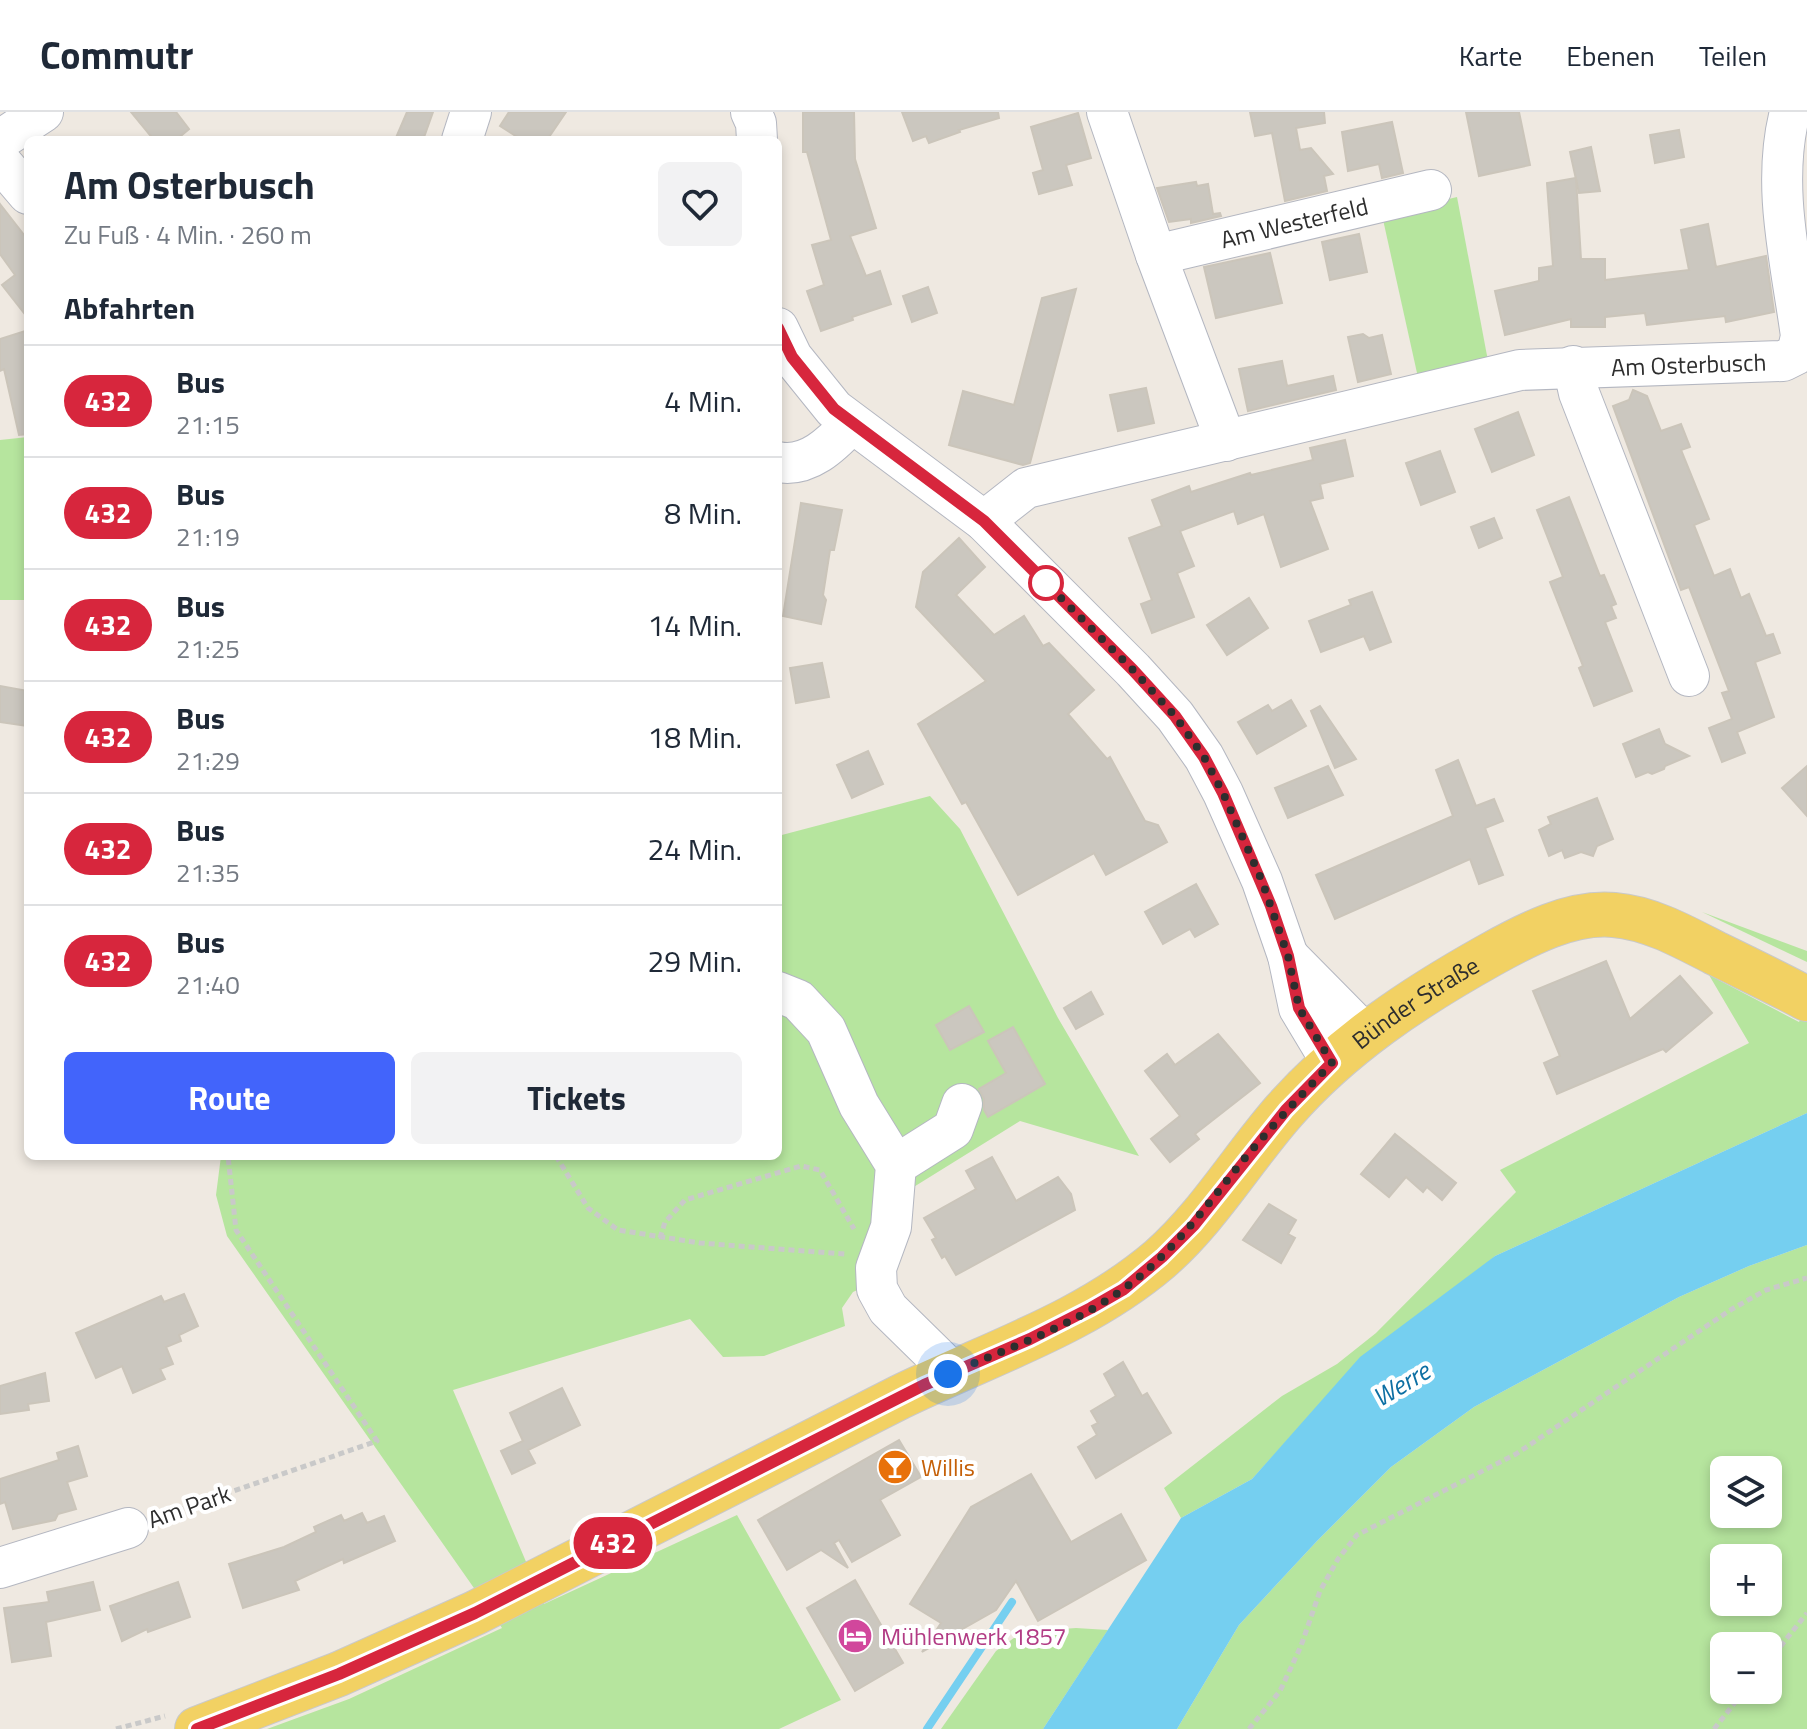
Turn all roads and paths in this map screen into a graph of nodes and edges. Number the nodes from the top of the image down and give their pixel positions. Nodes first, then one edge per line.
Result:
1 (43, 112) edge
2 (471, 112) edge
3 (751, 112) edge
4 (1107, 112) edge
5 (1790, 112) edge
6 (463, 136) edge
7 (757, 136) edge
8 (0, 140) edge
9 (0, 161) edge
10 (24, 189) edge
11 (1431, 190) dead end
12 (1156, 255) junction
13 (782, 336) edge
14 (1573, 366) junction
15 (851, 424) junction
16 (1226, 441) junction
17 (782, 462) edge
18 (984, 521) junction
19 (1689, 676) dead end
20 (1288, 956) junction
21 (782, 994) edge
22 (1807, 999) edge
23 (1365, 1034) junction
24 (1332, 1063) junction
25 (962, 1104) dead end
26 (228, 1160) edge
27 (558, 1160) edge
28 (896, 1165) junction
29 (660, 1238) junction
30 (876, 1268) junction
31 (1807, 1278) edge
32 (948, 1374) junction
33 (128, 1528) joint
34 (0, 1568) edge
35 (1807, 1613) edge
36 (1782, 1644) edge
37 (1734, 1704) edge
38 (197, 1729) edge
39 (1249, 1729) edge
40 (1714, 1729) edge

1 - 8 street
2 - 6 street
3 - 7 street
4 - 12 street
5 - 14 street, Am Osterbusch
9 - 10 street
11 - 12 street, Am Westerfeld
12 - 16 street
13 - 15 street
14 - 16 street, Am Osterbusch
14 - 19 street, Am Osterbusch
15 - 17 street
15 - 18 street
16 - 18 street, Am Osterbusch
18 - 20 street
20 - 23 street
20 - 24 street
21 - 28 street
22 - 23 main road, Bünder Straße
23 - 24 main road, Bünder Straße
24 - 32 main road, Bünder Straße
25 - 28 street
26 - 33 path, Am Park
27 - 29 path
28 - 30 street
29 - 30 path
29 - 30 path
30 - 32 street
31 - 39 path
32 - 38 main road, Bünder Straße
33 - 34 street, Am Park
35 - 36 path
37 - 40 path

